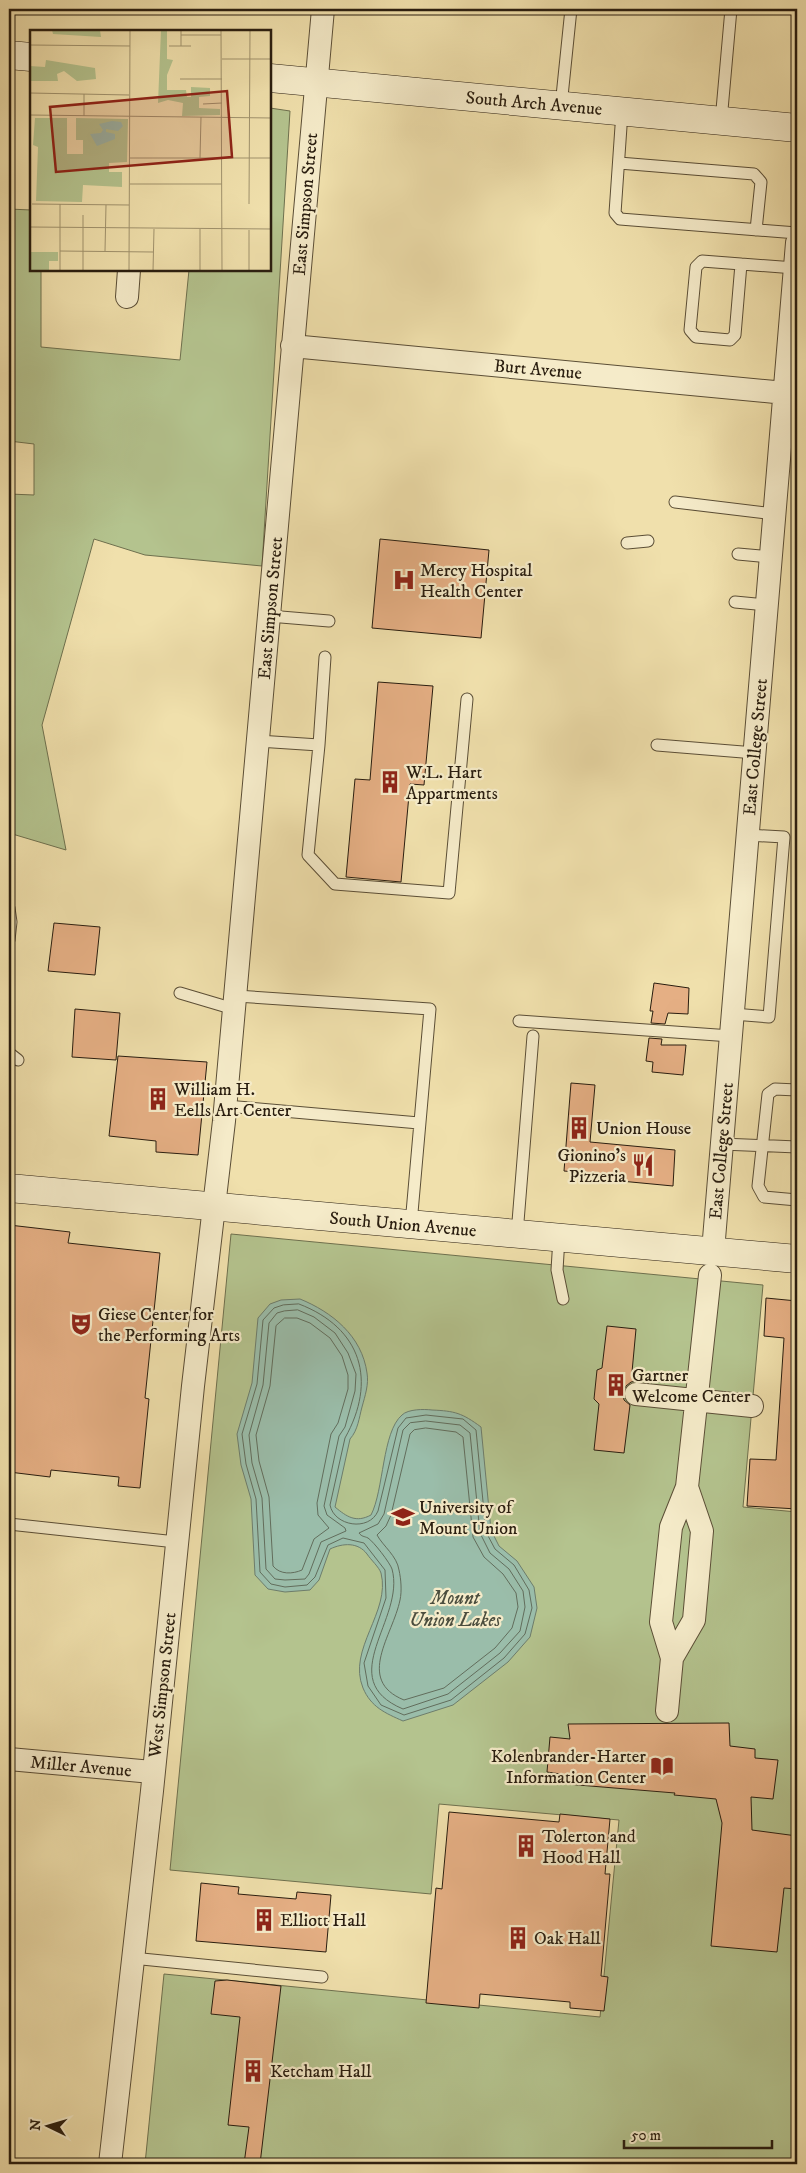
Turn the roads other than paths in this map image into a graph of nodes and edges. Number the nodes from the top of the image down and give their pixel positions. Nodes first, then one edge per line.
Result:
1 (323, 9) edge
2 (572, 9) edge
3 (731, 9) edge
4 (9, 55) edge
5 (30, 56) edge
6 (271, 78) edge
7 (316, 83) junction
8 (561, 106) junction
9 (622, 112) junction
10 (721, 121) junction
11 (797, 128) edge
12 (619, 163) junction
13 (756, 230) junction
14 (797, 250) edge
15 (741, 264) junction
16 (129, 271) edge
17 (127, 297) dead end
18 (292, 346) junction
19 (784, 393) junction
20 (675, 502) dead end
21 (774, 514) junction
22 (648, 541) dead end
23 (627, 543) dead end
24 (738, 554) dead end
25 (771, 557) junction
26 (735, 602) dead end
27 (767, 605) junction
28 (269, 616) junction
29 (329, 621) dead end
30 (325, 658) dead end
31 (467, 699) dead end
32 (258, 741) junction
33 (319, 745) junction
34 (657, 746) dead end
35 (755, 753) junction
36 (748, 835) junction
37 (9, 908) edge
38 (9, 940) edge
39 (180, 993) dead end
40 (235, 1003) junction
41 (733, 1014) junction
42 (519, 1021) dead end
43 (533, 1036) dead end
44 (731, 1036) junction
45 (797, 1090) edge
46 (226, 1106) junction
47 (419, 1123) junction
48 (722, 1144) junction
49 (762, 1145) junction
50 (797, 1147) edge
51 (9, 1188) edge
52 (797, 1200) edge
53 (214, 1207) junction
54 (410, 1224) junction
55 (517, 1234) junction
56 (559, 1238) junction
57 (797, 1259) edge
58 (712, 1263) junction
59 (563, 1298) dead end
60 (636, 1394) dead end
61 (697, 1400) junction
62 (752, 1406) dead end
63 (688, 1487) junction
64 (9, 1524) edge
65 (176, 1542) junction
66 (672, 1658) junction
67 (666, 1711) dead end
68 (9, 1759) edge
69 (152, 1772) junction
70 (132, 1958) junction
71 (322, 1977) dead end
72 (110, 2164) edge

1 - 7 street, East Simpson Street
2 - 8 lane
3 - 10 lane
4 - 5 main road
6 - 7 main road, South Arch Avenue
7 - 8 main road, South Arch Avenue
7 - 18 street, East Simpson Street
8 - 9 main road, South Arch Avenue
9 - 10 main road, South Arch Avenue
9 - 12 lane
10 - 11 main road, South Arch Avenue
12 - 13 lane
12 - 13 lane
13 - 14 lane
14 - 15 lane
14 - 19 street, East College Street
15 - 15 lane
16 - 17 street
18 - 19 street, Burt Avenue
18 - 28 street, East Simpson Street
19 - 21 street, East College Street
20 - 21 lane
21 - 25 street, East College Street
22 - 23 lane
24 - 25 lane
25 - 27 street, East College Street
26 - 27 lane
27 - 35 street, East College Street
28 - 29 lane
28 - 32 street, East Simpson Street
30 - 33 lane
31 - 33 lane
32 - 33 lane
32 - 40 street, East Simpson Street
34 - 35 lane
35 - 36 street, East College Street
36 - 41 street, East College Street
36 - 41 lane
37 - 38 lane
39 - 40 lane
40 - 46 street, East Simpson Street
40 - 47 lane
41 - 44 street, East College Street
42 - 44 lane
43 - 55 lane
44 - 48 street, East College Street
45 - 49 lane
46 - 47 lane
46 - 53 street, East Simpson Street
47 - 54 lane
48 - 49 lane
48 - 58 street, East College Street
49 - 50 lane
49 - 52 lane
51 - 53 main road, South Union Avenue
53 - 54 main road, South Union Avenue
53 - 65 street, West Simpson Street
54 - 55 main road, South Union Avenue
55 - 56 main road, South Union Avenue
56 - 58 main road, South Union Avenue
56 - 59 lane
57 - 58 main road, South Union Avenue
58 - 61 street, East College Street
60 - 61 street
61 - 62 street
61 - 63 street, East College Street
63 - 66 street
63 - 66 street
64 - 65 lane
65 - 69 street, West Simpson Street
66 - 67 street
68 - 69 street, Miller Avenue
69 - 70 street, West Simpson Street
70 - 71 lane
70 - 72 street, West Simpson Street

